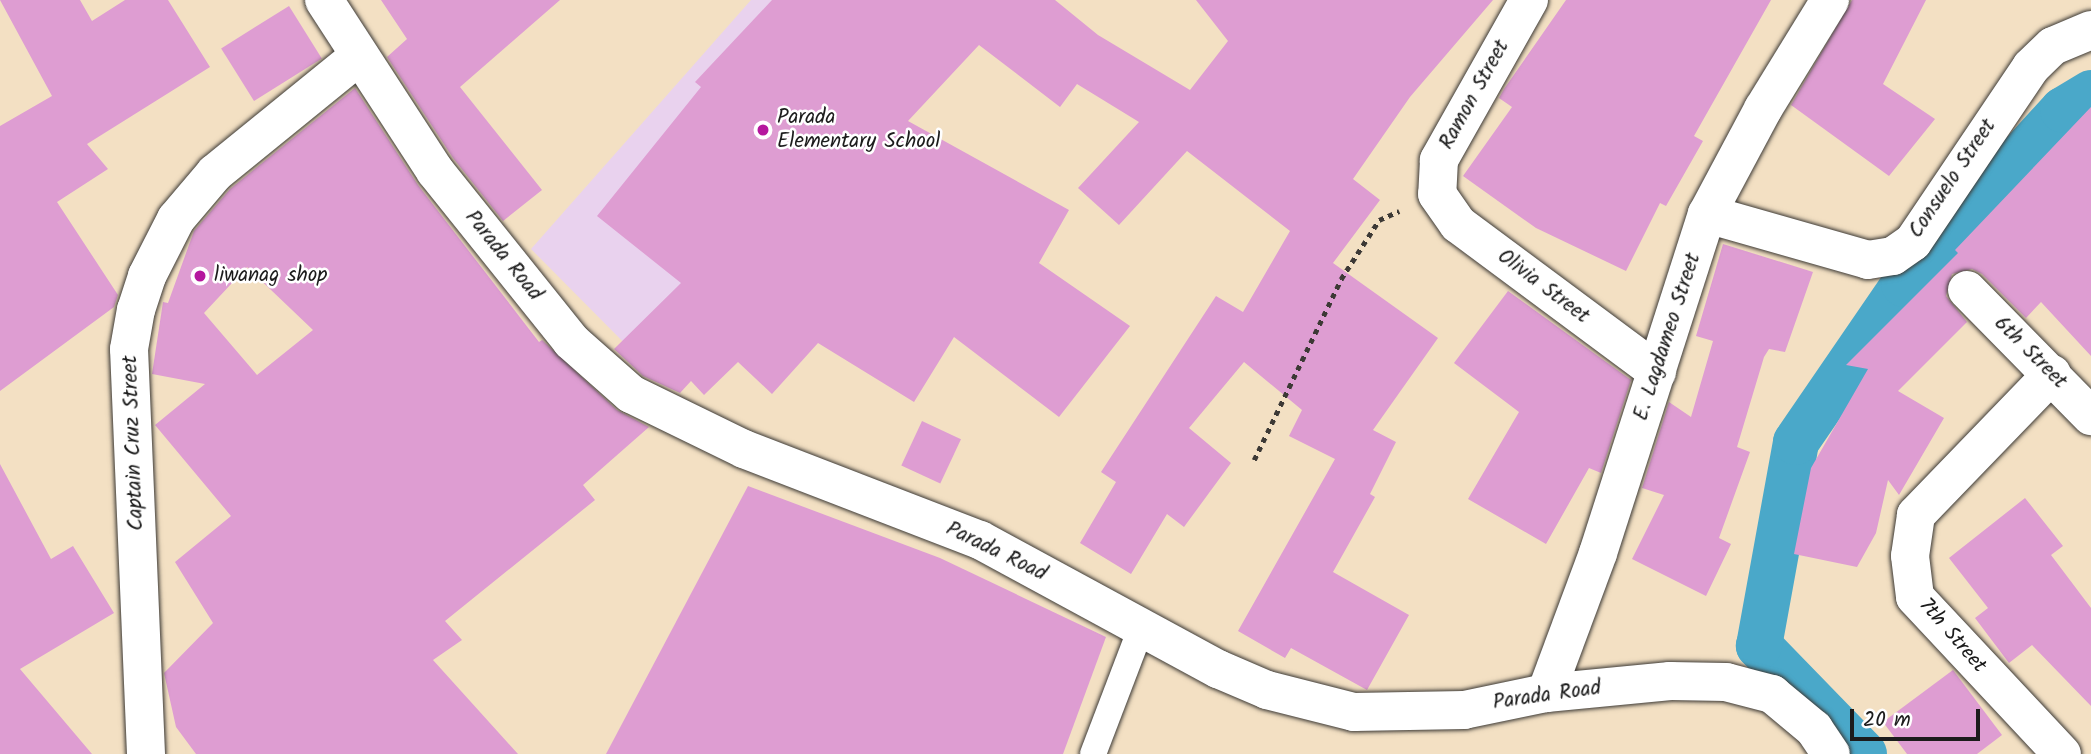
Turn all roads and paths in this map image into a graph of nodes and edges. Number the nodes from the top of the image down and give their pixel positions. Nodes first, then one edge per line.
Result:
1 (324, 0) edge
2 (1529, 0) edge
3 (1830, 0) edge
4 (2091, 30) edge
5 (359, 56) junction
6 (1437, 194) junction
7 (1707, 214) junction
8 (1967, 290) dead end
9 (1657, 372) junction
10 (2052, 374) junction
11 (2091, 416) edge
12 (1254, 460) dead end
13 (1142, 628) junction
14 (1546, 693) junction
15 (146, 754) edge
16 (1093, 754) edge
17 (1831, 754) edge
18 (2062, 754) edge

1 - 5 street, Parada Road
2 - 6 street, Ramon Street
3 - 7 street, E. Lagdameo Street
4 - 7 street, Consuelo Street
5 - 13 street, Parada Road
5 - 15 street, Captain Cruz Street
6 - 9 street, Olivia Street
6 - 12 path
7 - 9 street, E. Lagdameo Street
8 - 10 street, 6th Street
9 - 14 street, E. Lagdameo Street
10 - 11 street, 6th Street
10 - 18 street, 7th Street
13 - 14 street, Parada Road
13 - 16 lane
14 - 17 street, Parada Road

